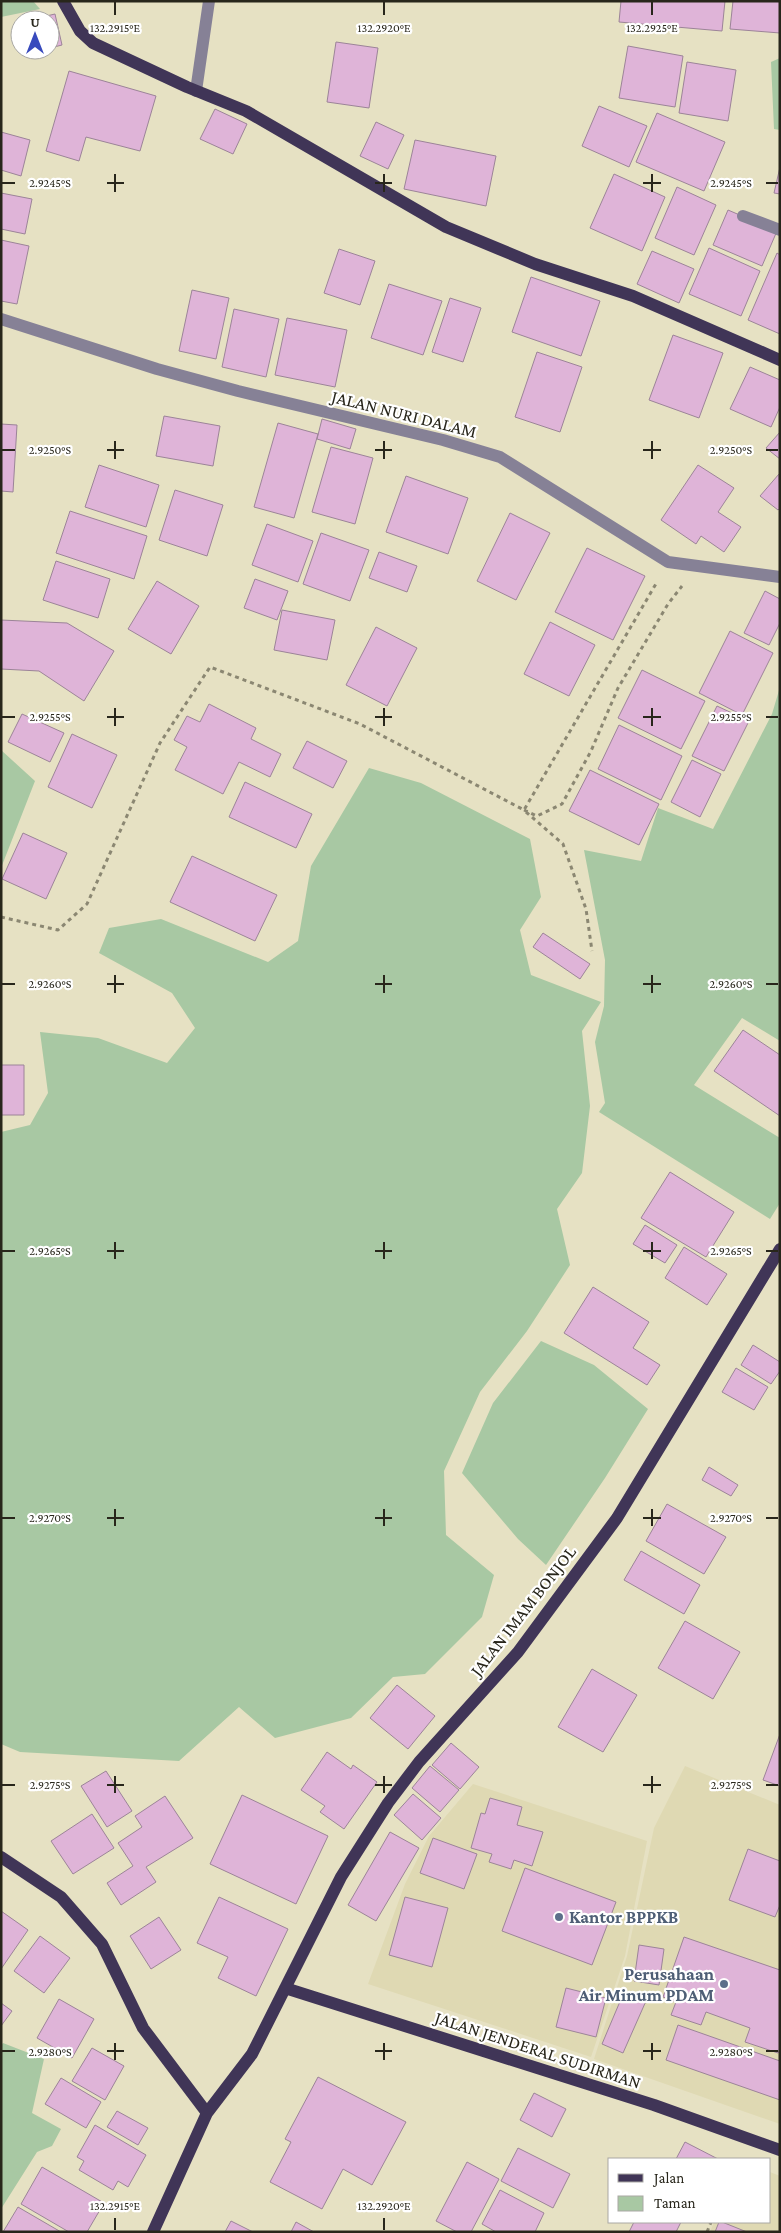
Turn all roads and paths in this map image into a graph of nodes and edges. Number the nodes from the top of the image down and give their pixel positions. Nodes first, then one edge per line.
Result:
1 (63, 1) edge
2 (209, 1) edge
3 (196, 91) junction
4 (743, 216) dead end
5 (780, 230) edge
6 (1, 319) edge
7 (780, 360) edge
8 (668, 562) junction
9 (698, 566) junction
10 (780, 577) edge
11 (524, 810) junction
12 (1, 917) edge
13 (592, 951) dead end
14 (780, 1249) edge
15 (1, 1857) edge
16 (285, 1988) junction
17 (207, 2113) junction
18 (780, 2150) edge
19 (153, 2232) edge

1 - 3 main road
2 - 3 street
3 - 7 main road
4 - 5 street
6 - 8 street, JALAN NURI DALAM
8 - 9 street, JALAN NURI DALAM
8 - 11 path
9 - 10 street, JALAN NURI DALAM
9 - 11 path
11 - 12 path
11 - 13 path
14 - 16 main road, JALAN IMAM BONJOL
15 - 17 main road
16 - 17 main road, JALAN IMAM BONJOL
16 - 18 main road, JALAN JENDERAL SUDIRMAN
17 - 19 main road, JALAN IMAM BONJOL

